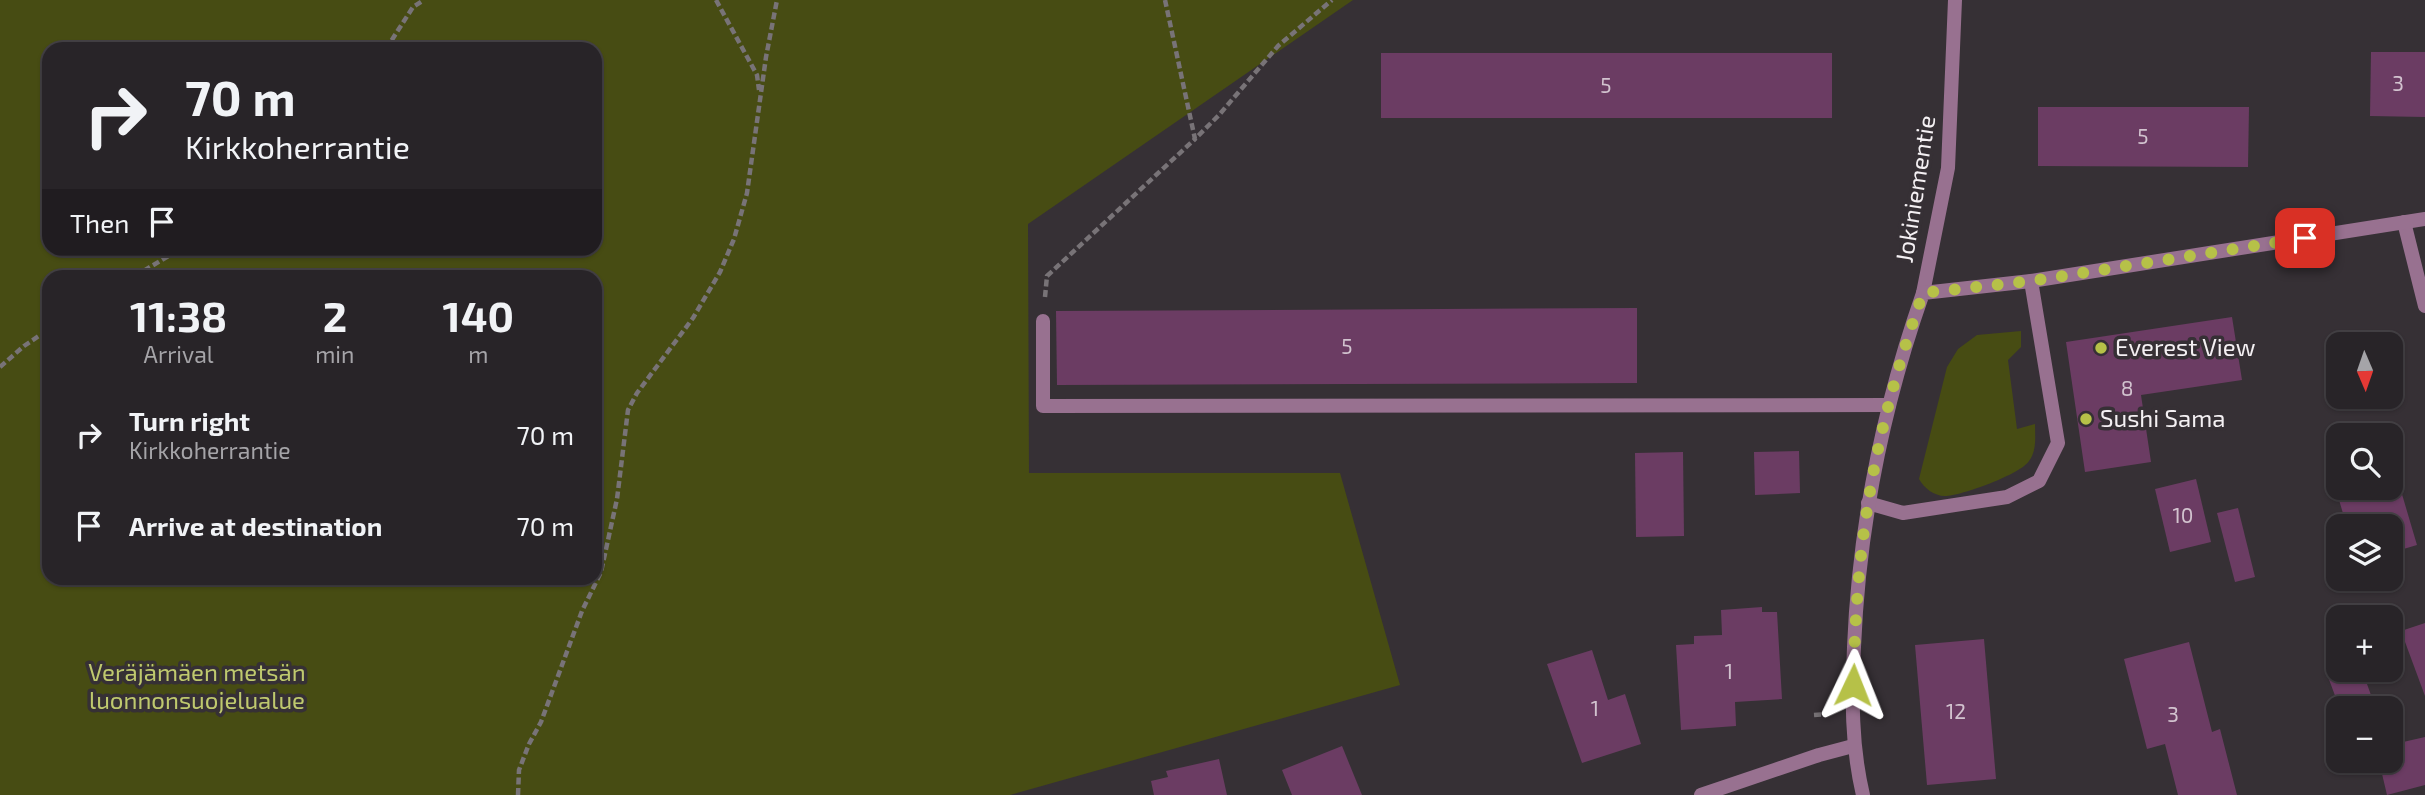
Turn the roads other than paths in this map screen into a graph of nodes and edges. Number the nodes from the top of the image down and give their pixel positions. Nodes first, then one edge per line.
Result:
1 (1955, 0) edge
2 (2425, 219) edge
3 (2404, 222) junction
4 (2031, 281) junction
5 (1923, 293) junction
6 (2425, 306) edge
7 (1043, 321) road end
8 (1889, 405) junction
9 (1868, 503) junction
10 (1853, 746) junction
11 (1700, 795) edge
12 (1863, 795) edge

1 - 5 street, Jokiniementie
2 - 3 street
3 - 4 street
3 - 6 street
4 - 5 street
4 - 9 street
5 - 8 street, Jokiniementie
7 - 8 street
8 - 9 street, Jokiniementie
9 - 10 street, Jokiniementie
10 - 11 street
10 - 12 street, Jokiniementie

